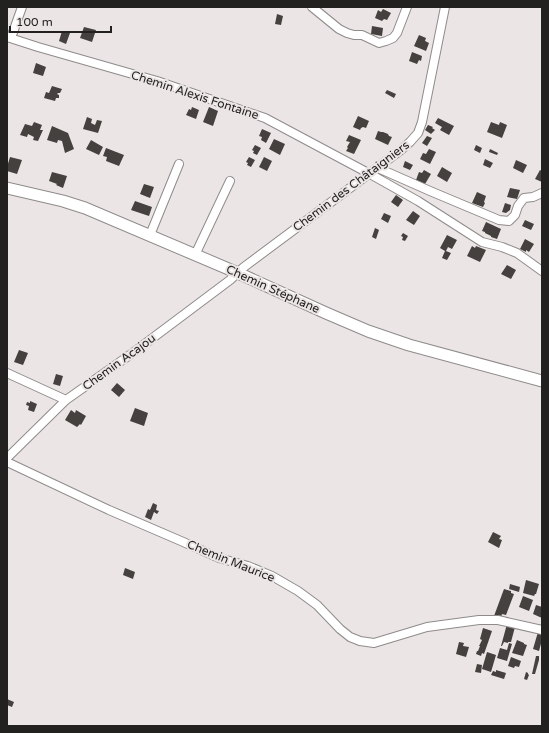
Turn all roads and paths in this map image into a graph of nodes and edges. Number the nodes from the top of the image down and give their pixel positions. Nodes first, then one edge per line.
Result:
1 (22, 7) edge
2 (312, 7) edge
3 (407, 7) edge
4 (445, 7) edge
5 (9, 38) edge
6 (179, 164) dead end
7 (378, 168) junction
8 (370, 174) junction
9 (230, 181) dead end
10 (7, 188) edge
11 (542, 193) edge
12 (150, 235) junction
13 (195, 255) junction
14 (542, 271) edge
15 (238, 273) junction
16 (7, 373) edge
17 (542, 381) edge
18 (66, 400) junction
19 (7, 458) edge
20 (7, 462) edge
21 (542, 630) edge

1 - 5 street, Chemin Alexis Fontaine
2 - 3 street
4 - 7 street, Chemin des Châtaigniers
5 - 8 street, Chemin Alexis Fontaine
6 - 12 street
7 - 8 street, Chemin des Châtaigniers
7 - 11 street
8 - 14 street, Chemin Alexis Fontaine
8 - 15 street, Chemin des Châtaigniers
9 - 13 street
10 - 12 main road, Chemin Stéphane
12 - 13 main road, Chemin Stéphane
13 - 15 main road, Chemin Stéphane
15 - 17 main road, Chemin Stéphane
15 - 18 street, Chemin Acajou
16 - 18 street
18 - 19 street, Chemin Acajou
20 - 21 street, Chemin Maurice

